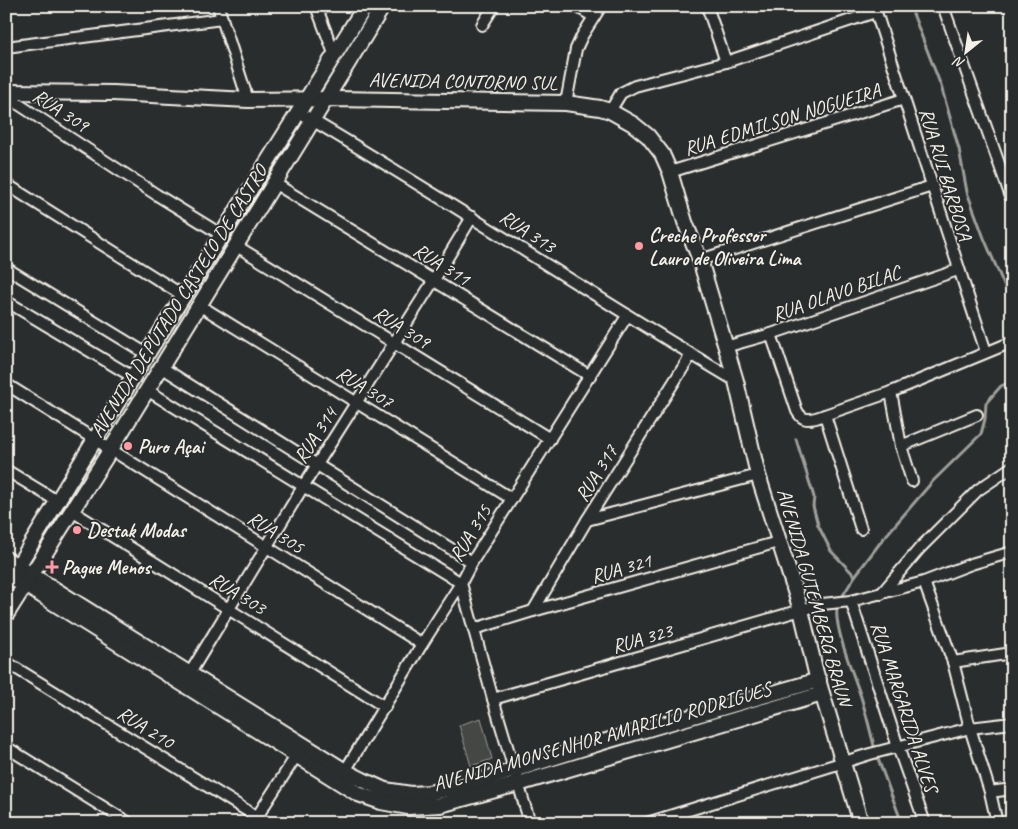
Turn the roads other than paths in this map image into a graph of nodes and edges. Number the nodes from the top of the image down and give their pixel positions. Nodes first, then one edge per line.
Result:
1 (218, 6) edge
2 (316, 6) edge
3 (365, 6) edge
4 (383, 6) edge
5 (494, 6) edge
6 (576, 6) edge
7 (601, 6) edge
8 (707, 6) edge
9 (943, 6) edge
10 (875, 9) edge
11 (594, 17) junction
12 (222, 20) junction
13 (482, 25) dead end
14 (6, 47) edge
15 (335, 56) junction
16 (726, 62) junction
17 (6, 94) edge
18 (308, 99) junction
19 (327, 99) junction
20 (904, 99) junction
21 (248, 100) junction
22 (566, 103) junction
23 (610, 111) junction
24 (300, 113) junction
25 (313, 120) junction
26 (670, 172) junction
27 (274, 182) junction
28 (6, 184) edge
29 (932, 186) junction
30 (1012, 200) edge
31 (472, 217) junction
32 (222, 235) junction
33 (235, 245) junction
34 (700, 260) junction
35 (6, 268) edge
36 (958, 270) junction
37 (434, 280) junction
38 (184, 296) junction
39 (6, 301) edge
40 (198, 305) junction
41 (627, 316) junction
42 (771, 334) junction
43 (394, 342) junction
44 (1012, 342) edge
45 (725, 347) junction
46 (986, 352) junction
47 (147, 354) junction
48 (691, 355) junction
49 (161, 367) junction
50 (590, 376) junction
51 (133, 377) junction
52 (736, 381) junction
53 (6, 384) edge
54 (147, 390) junction
55 (891, 392) junction
56 (357, 403) junction
57 (825, 415) junction
58 (977, 415) dead end
59 (96, 439) junction
60 (550, 439) junction
61 (901, 446) junction
62 (111, 449) junction
63 (317, 464) junction
64 (1012, 467) edge
65 (6, 470) edge
66 (758, 475) junction
67 (912, 481) dead end
68 (304, 485) junction
69 (512, 499) junction
70 (57, 501) junction
71 (72, 511) junction
72 (588, 520) junction
73 (862, 529) dead end
74 (778, 542) junction
75 (267, 547) junction
76 (1012, 552) edge
77 (472, 562) junction
78 (9, 573) edge
79 (28, 580) junction
80 (924, 582) junction
81 (461, 583) junction
82 (881, 594) junction
83 (851, 601) junction
84 (229, 608) junction
85 (801, 610) junction
86 (533, 611) junction
87 (6, 616) edge
88 (474, 629) junction
89 (422, 644) junction
90 (1012, 653) edge
91 (6, 662) edge
92 (953, 662) junction
93 (190, 673) junction
94 (821, 687) junction
95 (493, 699) junction
96 (385, 707) junction
97 (1012, 723) edge
98 (970, 728) junction
99 (6, 747) edge
100 (898, 747) junction
101 (300, 750) junction
102 (843, 764) junction
103 (346, 770) junction
104 (516, 778) junction
105 (1012, 789) edge
106 (990, 792) junction
107 (255, 819) edge
108 (129, 823) edge
109 (267, 823) edge
110 (530, 823) edge
111 (647, 823) edge
112 (861, 823) edge
113 (925, 823) edge
114 (997, 823) edge

1 - 12 street
2 - 15 street
3 - 15 street, AVENIDA DEPUTADO CASTELO DE CASTRO
4 - 19 street, AVENIDA DEPUTADO CASTELO DE CASTRO
5 - 13 street
6 - 11 street
7 - 11 street
8 - 16 street
9 - 30 street
10 - 16 street
10 - 20 street, RUA RUI BARBOSA
11 - 22 street
12 - 14 street
12 - 21 street
15 - 18 street, AVENIDA DEPUTADO CASTELO DE CASTRO
16 - 23 street
17 - 21 street, AVENIDA CONTORNO SUL
17 - 32 street, RUA 309
18 - 19 street, AVENIDA CONTORNO SUL
18 - 21 street, AVENIDA CONTORNO SUL
18 - 24 street, AVENIDA DEPUTADO CASTELO DE CASTRO
19 - 22 street, AVENIDA CONTORNO SUL
19 - 25 street, AVENIDA DEPUTADO CASTELO DE CASTRO
20 - 26 street, RUA EDMILSON NOGUEIRA
20 - 29 street, RUA RUI BARBOSA
22 - 23 street, AVENIDA CONTORNO SUL
23 - 26 street, AVENIDA CONTORNO SUL
24 - 25 street, RUA 313
24 - 32 street, AVENIDA DEPUTADO CASTELO DE CASTRO
25 - 27 street, AVENIDA DEPUTADO CASTELO DE CASTRO
25 - 31 street, RUA 313
26 - 34 street, AVENIDA CONTORNO SUL
27 - 33 street, AVENIDA DEPUTADO CASTELO DE CASTRO
27 - 37 street, RUA 311
28 - 38 street
29 - 34 street
29 - 36 street, RUA RUI BARBOSA
31 - 37 street, RUA 314
31 - 41 street, RUA 313
32 - 38 street, AVENIDA DEPUTADO CASTELO DE CASTRO
33 - 40 street, AVENIDA DEPUTADO CASTELO DE CASTRO
33 - 43 street, RUA 309
34 - 45 street, AVENIDA CONTORNO SUL
35 - 47 street
36 - 42 street, RUA OLAVO BILAC
36 - 46 street, RUA RUI BARBOSA
37 - 43 street, RUA 314
37 - 50 street, RUA 311
38 - 47 street, AVENIDA DEPUTADO CASTELO DE CASTRO
39 - 51 street
40 - 49 street, AVENIDA DEPUTADO CASTELO DE CASTRO
40 - 56 street, RUA 307
41 - 48 street, RUA 313
41 - 50 street, RUA 315
42 - 45 street, RUA OLAVO BILAC
42 - 57 street
43 - 56 street, RUA 314
43 - 60 street, RUA 309
44 - 46 street
45 - 52 street, AVENIDA CONTORNO SUL
46 - 55 street
47 - 51 street, AVENIDA DEPUTADO CASTELO DE CASTRO
48 - 52 street, RUA 313
48 - 72 street, RUA 317
49 - 54 street, AVENIDA DEPUTADO CASTELO DE CASTRO
49 - 63 street
50 - 60 street, RUA 315
51 - 59 street, AVENIDA DEPUTADO CASTELO DE CASTRO
52 - 66 street, AVENIDA GUTEMBERG BRAUN
53 - 59 street
54 - 62 street, AVENIDA DEPUTADO CASTELO DE CASTRO
54 - 68 street
55 - 57 street
55 - 61 street
56 - 63 street, RUA 314
56 - 69 street, RUA 307
57 - 73 street
58 - 61 street
59 - 62 street, RUA 305
59 - 70 street, AVENIDA DEPUTADO CASTELO DE CASTRO
60 - 69 street, RUA 315
61 - 67 street
62 - 71 street, AVENIDA DEPUTADO CASTELO DE CASTRO
62 - 75 street, RUA 305
63 - 68 street, RUA 314
63 - 77 street
64 - 82 street
65 - 70 street
66 - 72 street
66 - 74 street, AVENIDA GUTEMBERG BRAUN
68 - 75 street, RUA 314
68 - 81 street
69 - 77 street, RUA 315
70 - 78 street, AVENIDA DEPUTADO CASTELO DE CASTRO
71 - 79 street, AVENIDA DEPUTADO CASTELO DE CASTRO
71 - 84 street, RUA 303
72 - 86 street, RUA 317
74 - 85 street, AVENIDA GUTEMBERG BRAUN
74 - 86 street, RUA 321
75 - 84 street, RUA 314
75 - 89 street, RUA 305
76 - 80 street, RUA 323
77 - 81 street, RUA 315
78 - 79 street, AVENIDA MONSENHOR AMARILIO RODRIGUES
79 - 87 street, AVENIDA DEPUTADO CASTELO DE CASTRO
79 - 93 street, AVENIDA MONSENHOR AMARILIO RODRIGUES
79 - 101 street, AVENIDA MONSENHOR AMARILIO RODRIGUES
80 - 82 street, RUA 323
80 - 92 street
81 - 88 street
81 - 89 street, RUA 315
82 - 83 street, RUA 323
83 - 85 street, RUA 323
83 - 100 street, RUA MARGARIDA ALVES
84 - 93 street, RUA 314
84 - 96 street, RUA 303
85 - 94 street, AVENIDA GUTEMBERG BRAUN
85 - 95 street, RUA 323
86 - 88 street, RUA 321
88 - 95 street
89 - 96 street, RUA 315
90 - 92 street
91 - 107 street, RUA 210
92 - 98 street
93 - 101 street, AVENIDA MONSENHOR AMARILIO RODRIGUES
94 - 102 street, AVENIDA GUTEMBERG BRAUN
94 - 104 street, AVENIDA MONSENHOR AMARILIO RODRIGUES
95 - 104 street
96 - 103 street, RUA 315
97 - 98 street
98 - 100 street
98 - 106 street
99 - 108 street
100 - 102 street
100 - 113 street, RUA MARGARIDA ALVES
101 - 103 street, AVENIDA MONSENHOR AMARILIO RODRIGUES
101 - 104 street, AVENIDA MONSENHOR AMARILIO RODRIGUES
101 - 107 street
102 - 111 street
102 - 112 street, AVENIDA GUTEMBERG BRAUN
103 - 104 street, AVENIDA MONSENHOR AMARILIO RODRIGUES
104 - 110 street
105 - 106 street
106 - 114 street
107 - 109 street, RUA 210

